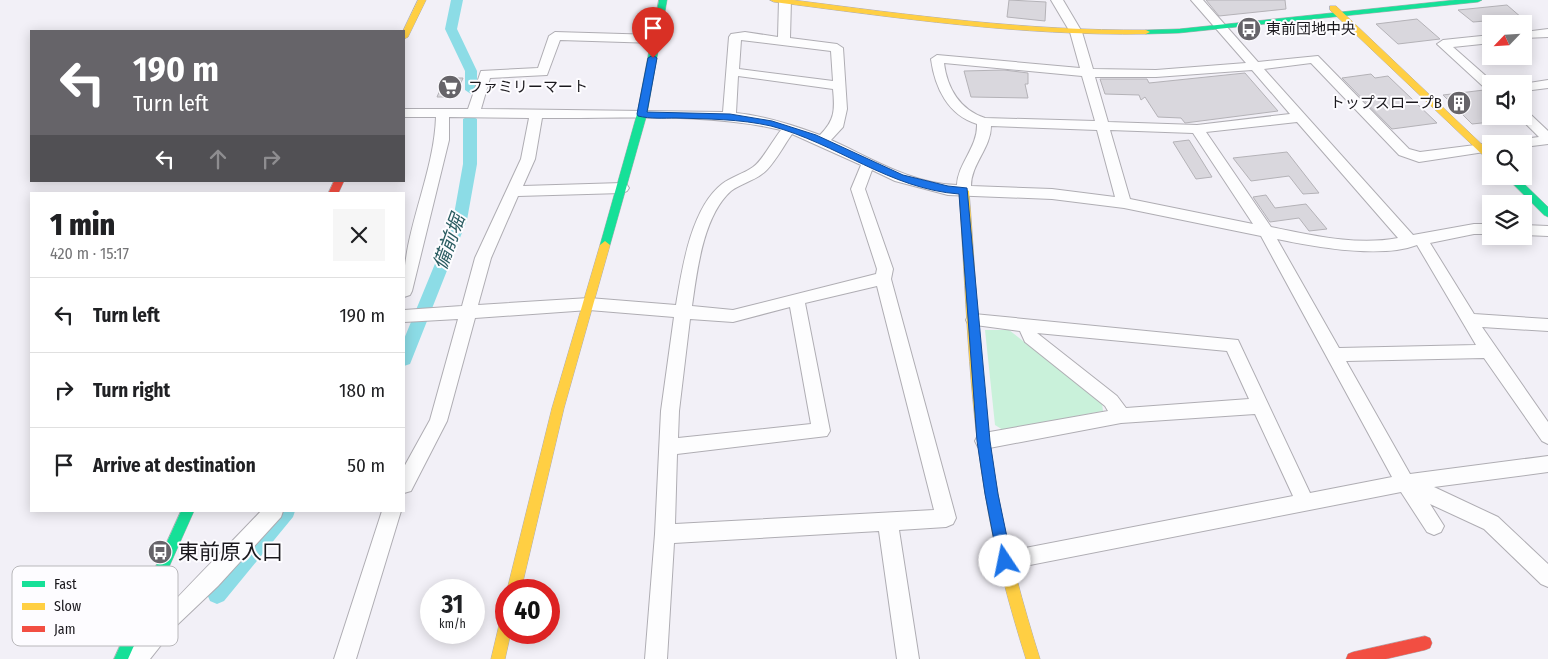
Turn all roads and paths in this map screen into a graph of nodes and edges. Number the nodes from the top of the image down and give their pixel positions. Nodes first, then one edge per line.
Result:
1 (422, 0) edge
2 (664, 0) edge
3 (782, 0) edge
4 (1057, 0) edge
5 (1197, 0) edge
6 (1325, 0) edge
7 (1478, 0) edge
8 (1340, 14) junction
9 (1220, 27) junction
10 (1076, 32) junction
11 (1548, 33) edge
12 (1532, 34) edge
13 (405, 35) edge
14 (656, 39) junction
15 (784, 40) junction
16 (1482, 40) edge
17 (1255, 66) junction
18 (733, 72) junction
19 (1087, 72) junction
20 (1482, 79) edge
21 (1548, 84) edge
22 (839, 86) junction
23 (1532, 86) edge
24 (405, 113) edge
25 (443, 114) junction
26 (473, 114) junction
27 (536, 114) junction
28 (642, 114) junction
29 (730, 117) junction
30 (1300, 117) junction
31 (984, 122) junction
32 (1532, 124) edge
33 (1102, 126) junction
34 (789, 128) junction
35 (1197, 129) junction
36 (1548, 139) edge
37 (1532, 141) edge
38 (822, 142) junction
39 (1482, 143) edge
40 (1482, 148) edge
41 (868, 164) junction
42 (1519, 185) edge
43 (622, 188) junction
44 (964, 191) junction
45 (513, 192) junction
46 (1124, 202) junction
47 (1548, 213) edge
48 (1265, 230) junction
49 (1482, 230) edge
50 (1532, 230) edge
51 (1548, 231) edge
52 (1415, 241) junction
53 (883, 279) junction
54 (405, 287) edge
55 (797, 301) junction
56 (589, 304) junction
57 (469, 313) junction
58 (682, 313) junction
59 (415, 315) edge
60 (974, 320) junction
61 (1469, 320) junction
62 (1026, 325) junction
63 (1548, 325) edge
64 (1488, 351) junction
65 (1336, 355) junction
66 (1260, 406) junction
67 (1121, 416) junction
68 (1548, 436) edge
69 (984, 441) junction
70 (668, 447) junction
71 (1548, 464) edge
72 (1405, 483) junction
73 (405, 484) edge
74 (1305, 502) junction
75 (188, 512) edge
76 (273, 512) edge
77 (392, 512) edge
78 (888, 523) junction
79 (1434, 526) dead end
80 (665, 534) junction
81 (1005, 561) junction
82 (163, 566) edge
83 (1548, 577) edge
84 (517, 579) edge
85 (178, 611) edge
86 (1425, 643) dead end
87 (502, 644) edge
88 (127, 646) edge
89 (147, 646) edge
90 (121, 659) edge
91 (136, 659) edge
92 (345, 659) edge
93 (498, 659) edge
94 (656, 659) edge
95 (908, 659) edge
96 (1033, 659) edge
97 (1354, 659) edge

1 - 13 main road
2 - 14 main road
3 - 10 main road
3 - 15 street
4 - 10 street
5 - 9 street
6 - 8 main road
7 - 8 main road
8 - 9 main road
8 - 39 main road
9 - 10 main road
9 - 17 street
10 - 19 street
11 - 12 street
14 - 26 street
14 - 28 main road
15 - 18 street
15 - 22 street
16 - 20 street
17 - 19 street
17 - 30 street
17 - 40 street
18 - 22 street
18 - 29 street
19 - 31 street
19 - 33 street
21 - 23 street
22 - 38 street
24 - 25 street
25 - 26 street
25 - 54 street
26 - 27 street
27 - 28 street
27 - 45 street
28 - 29 street
28 - 43 main road
29 - 34 street
30 - 35 street
30 - 52 street
31 - 33 street
31 - 44 street
32 - 36 street
33 - 35 street
33 - 46 street
34 - 38 street
34 - 58 street
35 - 48 street
36 - 37 street
38 - 41 street
41 - 44 street
41 - 53 street
42 - 47 main road
43 - 45 street
43 - 56 main road
44 - 46 street
44 - 60 main road
45 - 57 street
46 - 48 street
48 - 52 street
48 - 65 street
49 - 52 street
50 - 51 street
52 - 61 street
53 - 55 street
53 - 78 street
55 - 58 street
55 - 70 street
56 - 57 street
56 - 58 street
56 - 84 main road
57 - 59 street
57 - 73 street
58 - 70 street
60 - 62 street
60 - 69 main road
61 - 63 street
61 - 64 street
62 - 66 street
62 - 67 street
64 - 65 street
64 - 68 street
65 - 72 street
66 - 67 street
66 - 74 street
67 - 69 street
69 - 81 main road
70 - 80 street
71 - 72 street
72 - 74 street
72 - 79 street
72 - 83 street
74 - 81 street
75 - 82 main road
76 - 85 street
77 - 92 street
78 - 80 street
78 - 95 street
80 - 94 street
81 - 96 main road
86 - 97 main road
87 - 93 main road
88 - 90 main road
89 - 91 street

